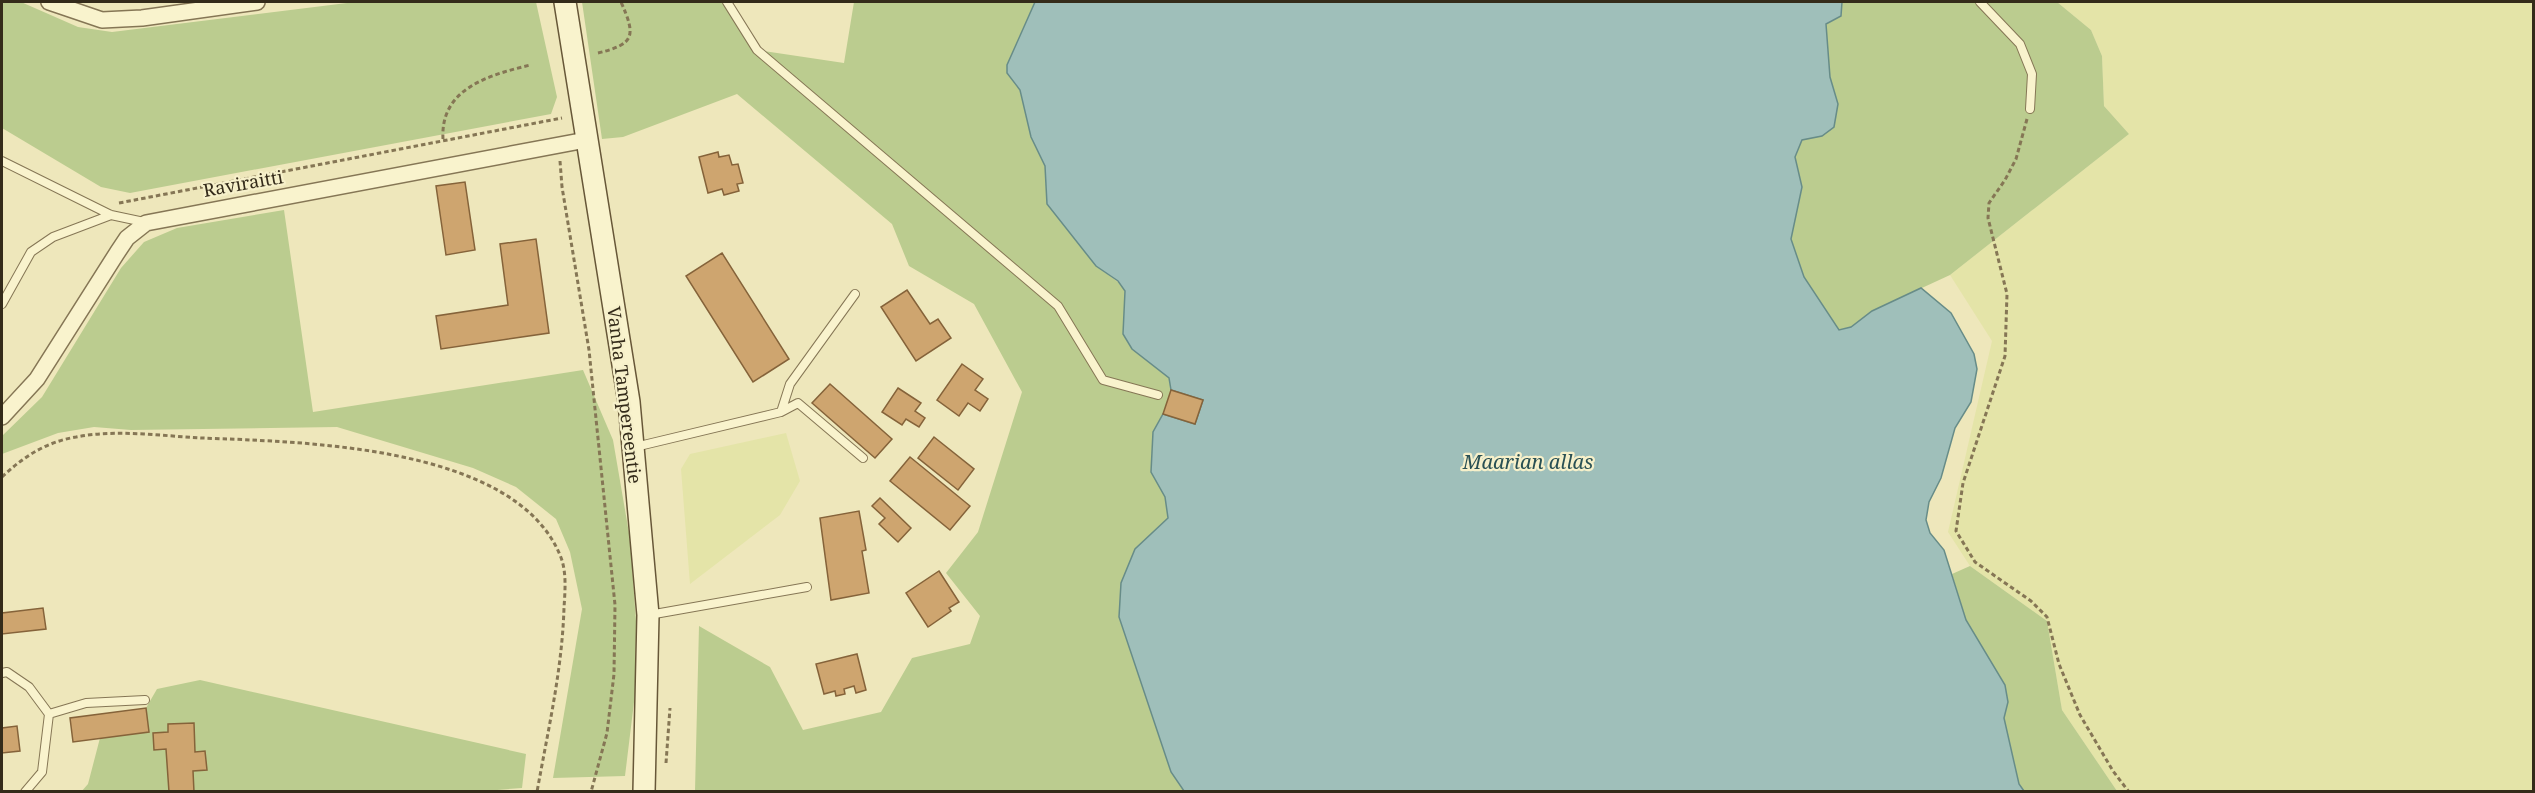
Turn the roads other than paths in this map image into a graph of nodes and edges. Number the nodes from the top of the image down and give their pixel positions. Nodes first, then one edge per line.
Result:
1 (49, 2) edge
2 (251, 2) edge
3 (257, 2) edge
4 (565, 2) edge
5 (727, 2) edge
6 (1980, 2) edge
7 (2030, 109) road end
8 (586, 140) junction
9 (2, 161) edge
10 (111, 215) junction
11 (146, 223) junction
12 (855, 294) dead end
13 (2, 304) edge
14 (1158, 395) dead end
15 (781, 412) junction
16 (2, 417) edge
17 (634, 448) junction
18 (863, 458) dead end
19 (807, 587) dead end
20 (648, 615) junction
21 (2, 673) edge
22 (145, 700) dead end
23 (49, 714) junction
24 (25, 792) edge
25 (644, 792) edge

1 - 2 street
2 - 3 street
4 - 8 main road, Vanha Tampereentie
5 - 14 lane
6 - 7 lane
8 - 11 street, Raviraitti
8 - 17 main road, Vanha Tampereentie
9 - 10 lane
10 - 11 lane
10 - 13 lane
11 - 16 street
12 - 15 lane
15 - 17 lane
15 - 18 lane
17 - 20 main road, Vanha Tampereentie
19 - 20 lane
20 - 25 main road, Vanha Tampereentie
21 - 23 lane
22 - 23 lane
23 - 24 lane

